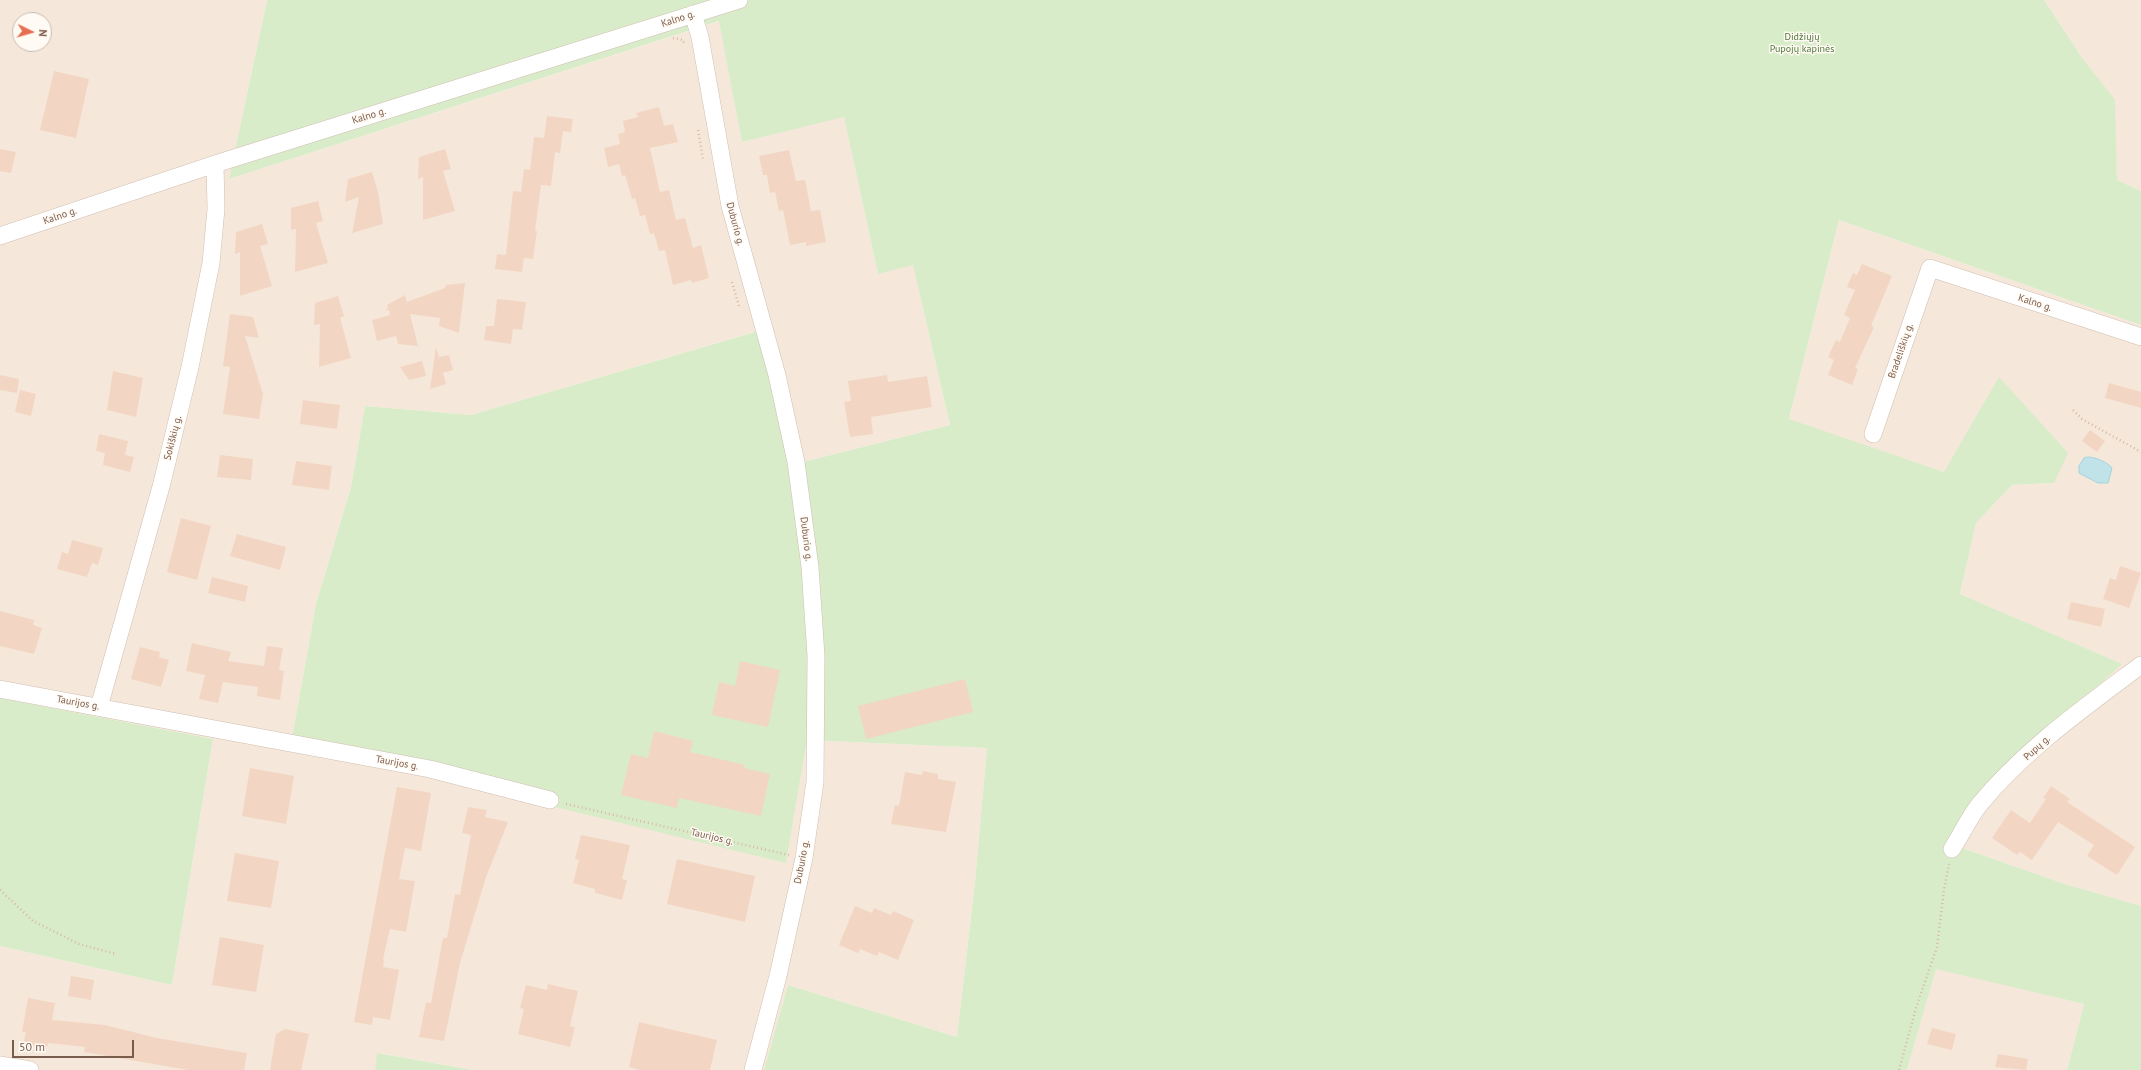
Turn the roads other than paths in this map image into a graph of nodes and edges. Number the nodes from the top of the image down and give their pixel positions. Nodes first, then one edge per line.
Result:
1 (739, 0) edge
2 (693, 14) junction
3 (215, 164) junction
4 (0, 236) edge
5 (1930, 268) joint
6 (2141, 337) edge
7 (1873, 434) dead end
8 (2141, 665) edge
9 (0, 689) edge
10 (99, 707) junction
11 (550, 800) road end
12 (1952, 849) road end
13 (0, 1064) edge
14 (30, 1070) edge
15 (753, 1070) edge

1 - 2 street, Kalno g.
2 - 3 street, Kalno g.
2 - 15 street, Duburio g.
3 - 4 street, Kalno g.
3 - 10 street, Sokiškių g.
5 - 6 street, Kalno g.
5 - 7 street, Bradeliškių g.
8 - 12 street, Pupų g.
9 - 10 street, Taurijos g.
10 - 11 street, Taurijos g.
13 - 14 street

